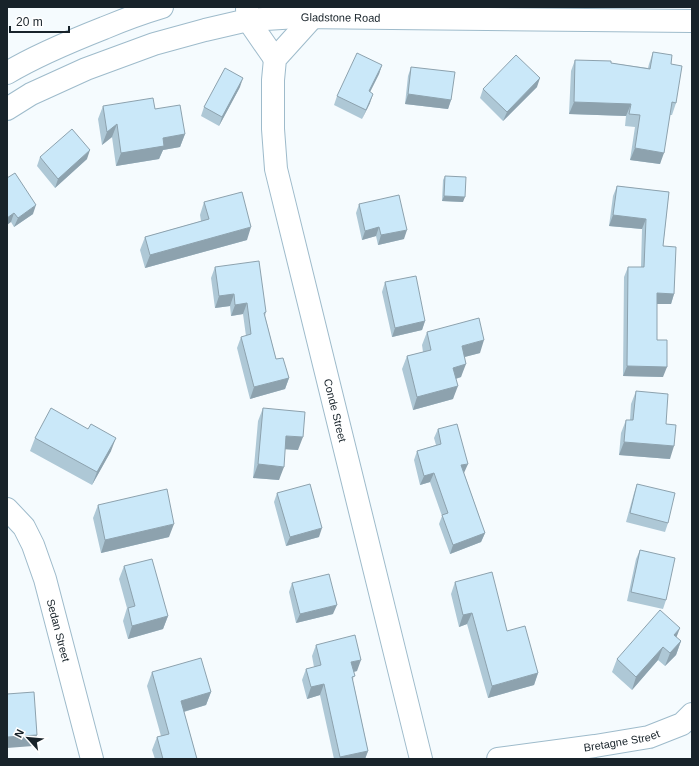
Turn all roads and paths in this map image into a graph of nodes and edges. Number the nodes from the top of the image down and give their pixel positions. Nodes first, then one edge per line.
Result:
1 (162, 7) edge
2 (312, 12) edge
3 (248, 14) edge
4 (691, 18) edge
5 (275, 59) junction
6 (7, 73) edge
7 (7, 109) edge
8 (7, 509) edge
9 (692, 714) edge
10 (92, 759) edge
11 (422, 759) edge
12 (498, 759) edge

1 - 6 street
2 - 3 street, Gladstone Road
2 - 4 street, Gladstone Road
2 - 5 street
3 - 5 street
3 - 7 street, Gladstone Road
5 - 11 street, Conde Street
8 - 10 street, Sedan Street
9 - 12 street, Bretagne Street

